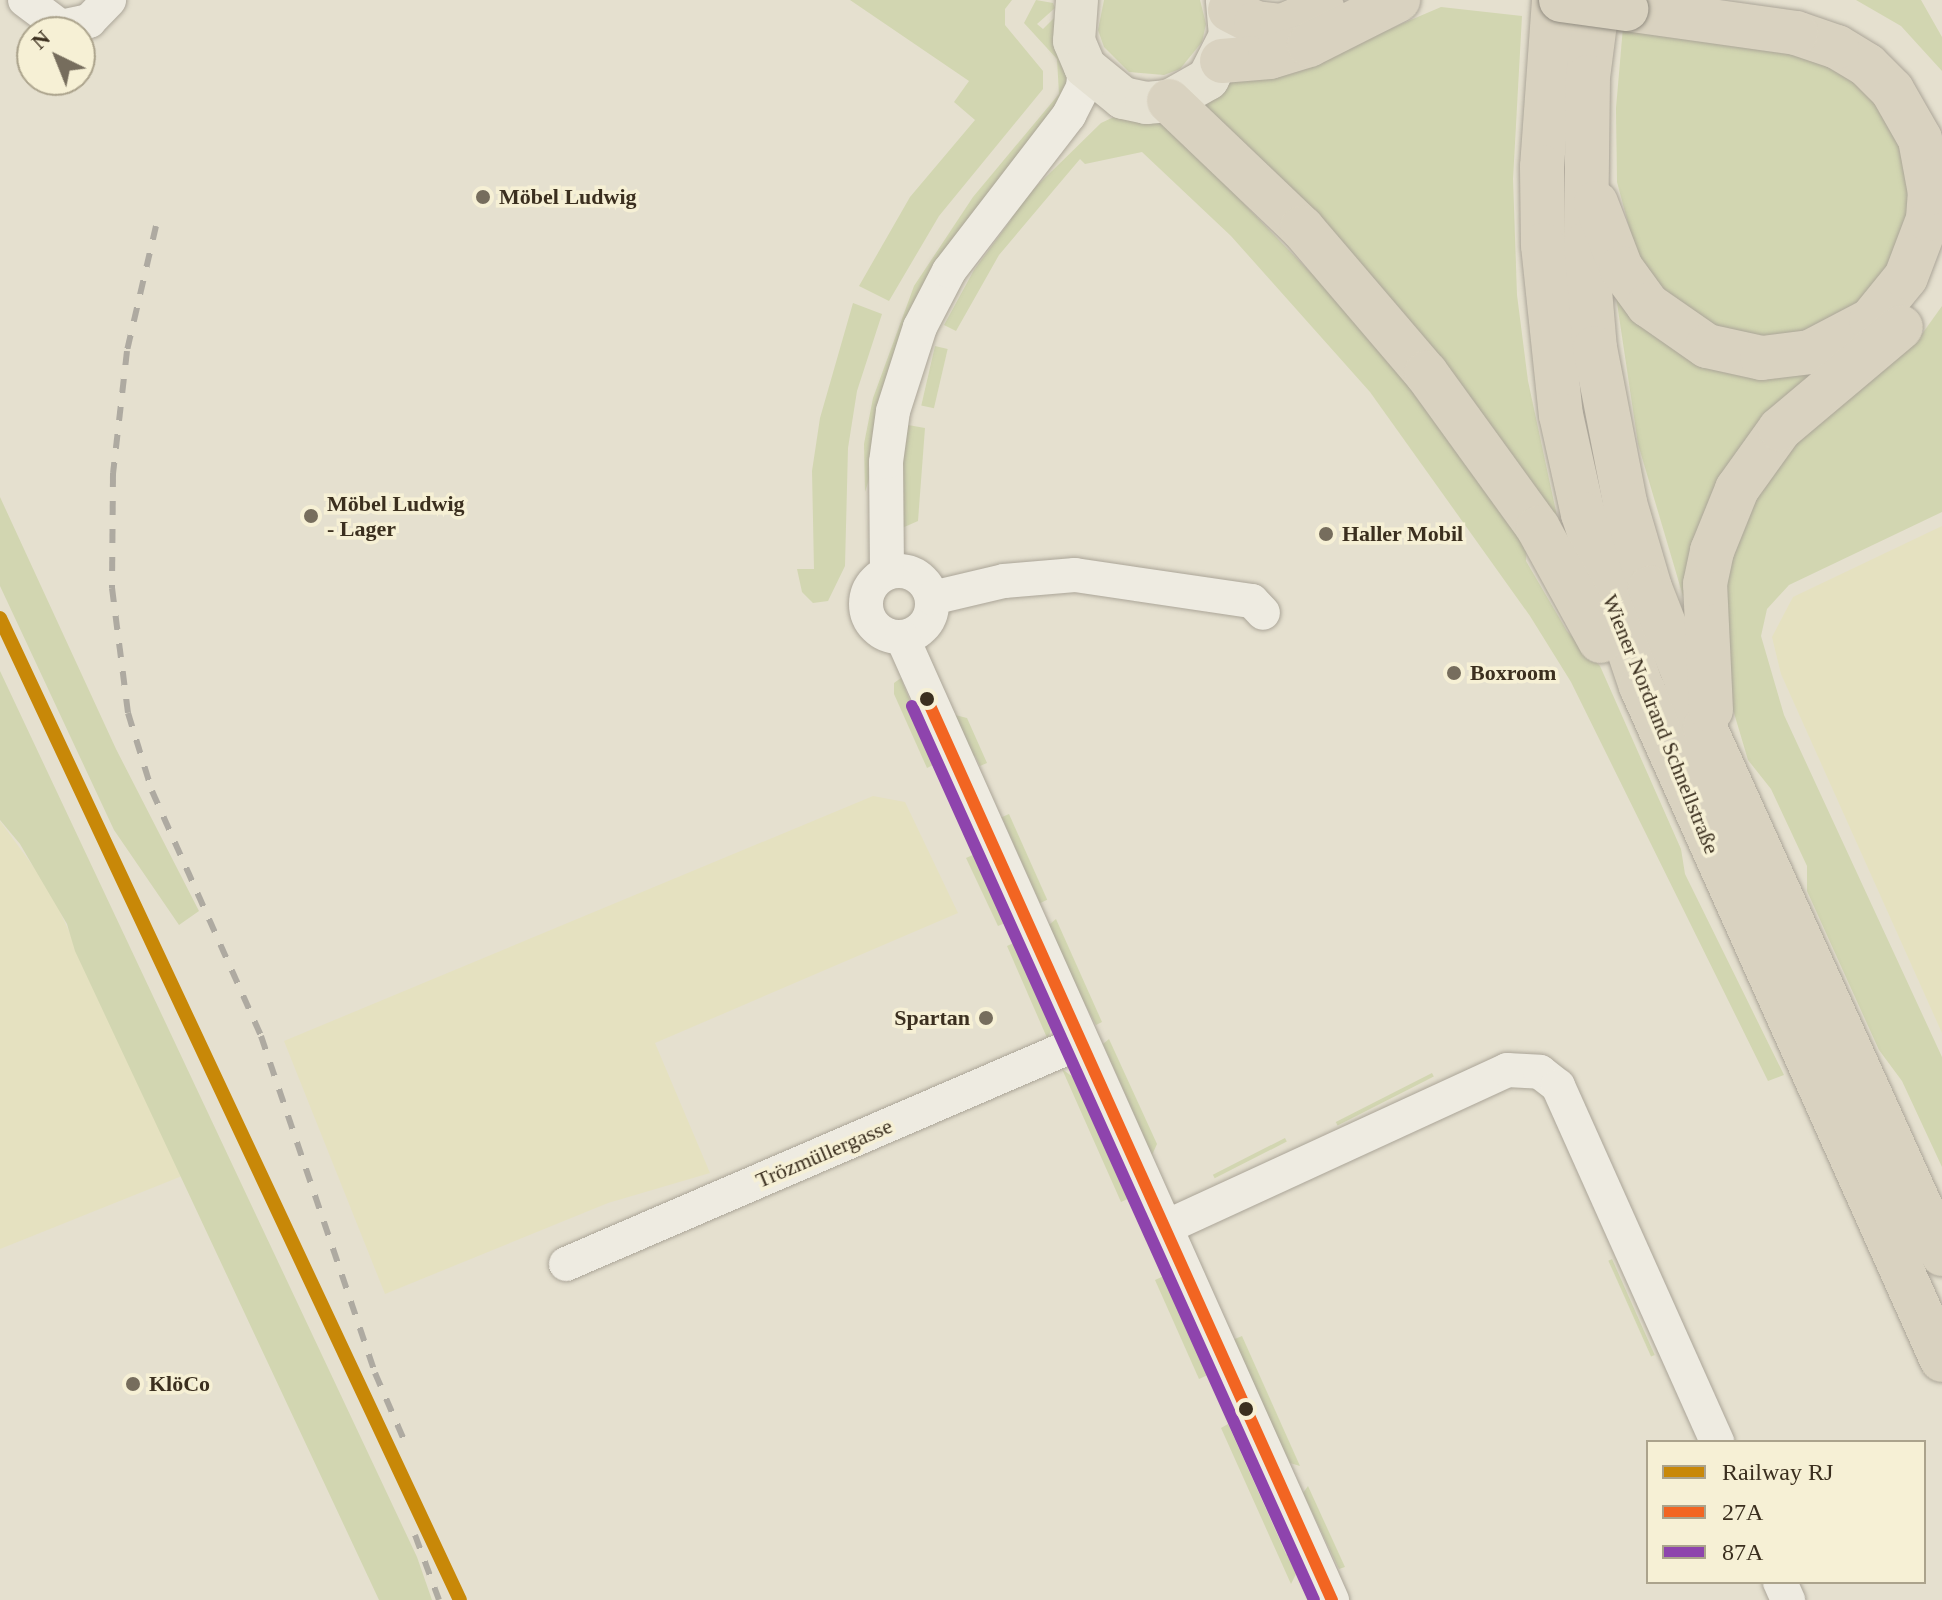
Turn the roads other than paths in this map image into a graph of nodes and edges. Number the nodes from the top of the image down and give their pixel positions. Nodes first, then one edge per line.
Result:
1 (25, 0) edge
2 (109, 0) edge
3 (1339, 0) edge
4 (1398, 0) edge
5 (1554, 0) edge
6 (1561, 0) edge
7 (1759, 0) edge
8 (1612, 4) edge
9 (1071, 5) edge
10 (1229, 5) edge
11 (1222, 61) junction
12 (1085, 67) junction
13 (1149, 100) junction
14 (1942, 121) edge
15 (1046, 152) junction
16 (1584, 180) junction
17 (1942, 266) edge
18 (887, 572) junction
19 (932, 598) junction
20 (1263, 613) dead end
21 (902, 637) junction
22 (1641, 686) junction
23 (1713, 744) junction
24 (1081, 1042) junction
25 (1164, 1228) junction
26 (1942, 1254) edge
27 (566, 1264) dead end
28 (1942, 1360) edge
29 (1716, 1440) edge
30 (1332, 1600) edge

1 - 2 street
3 - 10 highway
4 - 11 highway
5 - 22 highway, Wiener Nordrand Schnellstraße
6 - 8 highway, bridge
7 - 14 highway
8 - 16 highway, Wiener Nordrand Schnellstraße
8 - 16 highway
9 - 12 main road
10 - 11 main road
11 - 13 main road
12 - 13 main road
12 - 15 street
13 - 15 street
13 - 22 highway
15 - 18 street
16 - 23 highway, Wiener Nordrand Schnellstraße
17 - 23 highway
18 - 19 street
18 - 21 street
19 - 20 street
19 - 21 street
21 - 24 street
22 - 28 highway, Wiener Nordrand Schnellstraße
23 - 26 highway, Wiener Nordrand Schnellstraße
24 - 25 street
24 - 27 street, Trözmüllergasse
25 - 29 street
25 - 30 street

